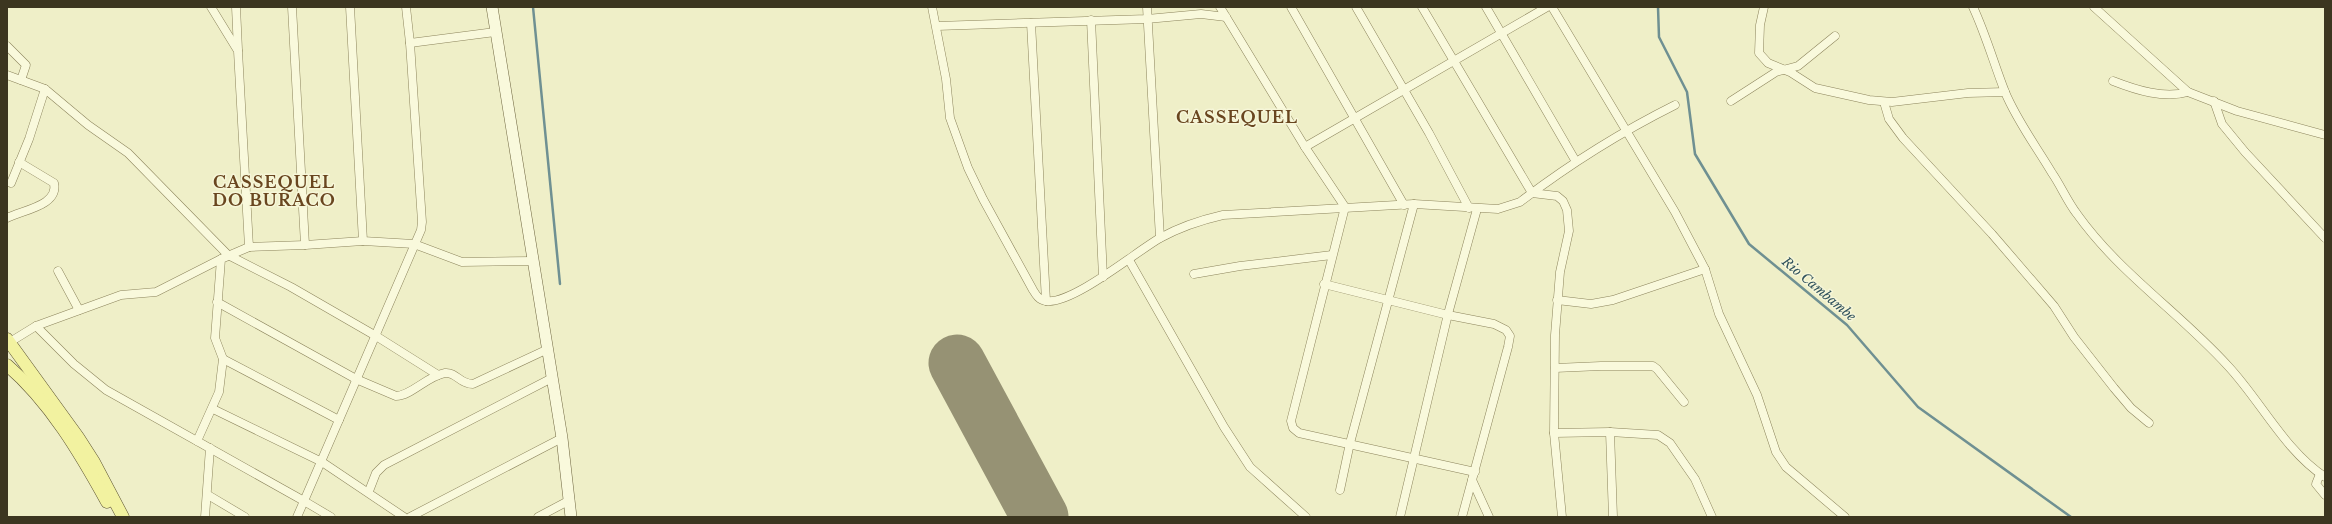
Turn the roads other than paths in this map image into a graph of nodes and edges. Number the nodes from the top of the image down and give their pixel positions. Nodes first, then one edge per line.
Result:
1 (211, 7) edge
2 (236, 7) edge
3 (292, 7) edge
4 (350, 7) edge
5 (406, 7) edge
6 (492, 7) edge
7 (932, 7) edge
8 (1147, 7) edge
9 (1220, 7) edge
10 (1291, 7) edge
11 (1356, 7) edge
12 (1422, 7) edge
13 (1486, 7) edge
14 (1547, 7) edge
15 (1552, 7) edge
16 (1764, 7) edge
17 (1973, 7) edge
18 (2094, 7) edge
19 (1226, 17) junction
20 (1147, 19) junction
21 (1091, 20) junction
22 (1031, 23) junction
23 (937, 26) junction
24 (495, 32) junction
25 (1502, 34) junction
26 (1835, 36) dead end
27 (410, 43) junction
28 (7, 46) edge
29 (238, 51) junction
30 (1454, 62) junction
31 (1783, 69) junction
32 (7, 75) edge
33 (21, 80) junction
34 (2113, 81) dead end
35 (45, 90) junction
36 (1404, 91) junction
37 (2005, 92) junction
38 (2188, 92) junction
39 (1731, 101) dead end
40 (2214, 101) junction
41 (1884, 102) junction
42 (1674, 105) dead end
43 (1356, 118) junction
44 (1625, 130) junction
45 (2325, 135) edge
46 (1305, 147) junction
47 (1576, 160) junction
48 (19, 162) junction
49 (11, 183) dead end
50 (1532, 193) junction
51 (1414, 204) junction
52 (1404, 205) junction
53 (1344, 207) junction
54 (1473, 208) junction
55 (7, 218) edge
56 (1160, 238) junction
57 (2325, 238) edge
58 (363, 241) junction
59 (305, 244) junction
60 (414, 244) junction
61 (249, 247) junction
62 (1332, 255) junction
63 (225, 257) junction
64 (1129, 260) junction
65 (534, 261) junction
66 (1705, 269) junction
67 (58, 271) dead end
68 (1194, 274) dead end
69 (1103, 277) junction
70 (1324, 284) junction
71 (1389, 300) junction
72 (1557, 300) junction
73 (1046, 301) junction
74 (217, 302) junction
75 (79, 310) junction
76 (1448, 315) junction
77 (36, 326) junction
78 (376, 336) junction
79 (8, 341) edge
80 (548, 349) junction
81 (223, 359) junction
82 (7, 365) edge
83 (1555, 368) junction
84 (438, 375) junction
85 (552, 378) junction
86 (356, 379) junction
87 (1684, 402) dead end
88 (213, 409) junction
89 (339, 420) junction
90 (2149, 423) dead end
91 (1610, 432) junction
92 (1554, 433) junction
93 (562, 438) junction
94 (197, 441) junction
95 (1350, 443) junction
96 (210, 448) junction
97 (1413, 459) junction
98 (322, 462) junction
99 (1475, 472) junction
100 (2322, 475) edge
101 (1472, 480) junction
102 (1340, 490) dead end
103 (369, 491) junction
104 (208, 495) junction
105 (2325, 495) edge
106 (570, 500) junction
107 (304, 501) junction
108 (114, 517) edge
109 (123, 517) edge
110 (205, 517) edge
111 (245, 517) edge
112 (297, 517) edge
113 (331, 517) edge
114 (404, 517) edge
115 (410, 517) edge
116 (538, 517) edge
117 (571, 517) edge
118 (1306, 517) edge
119 (1400, 517) edge
120 (1462, 517) edge
121 (1489, 517) edge
122 (1562, 517) edge
123 (1613, 517) edge
124 (1712, 517) edge
125 (1845, 517) edge

1 - 29 street
2 - 29 street
3 - 59 street
4 - 58 street
5 - 27 street
6 - 24 street
7 - 23 street
8 - 20 street
9 - 19 street
10 - 43 street
11 - 36 street
12 - 30 street
13 - 25 street
14 - 25 street
15 - 44 street
16 - 31 street
17 - 37 street
18 - 38 street
19 - 20 street
19 - 46 street
20 - 21 street
20 - 56 street
21 - 22 street
21 - 69 street
22 - 23 street
22 - 73 street
23 - 73 street
24 - 27 street
24 - 65 street
25 - 30 street
25 - 47 street
26 - 31 street
27 - 60 street
28 - 33 street
29 - 61 street
30 - 36 street
30 - 50 street
31 - 39 street
31 - 41 street
32 - 33 street
33 - 35 street
34 - 38 street
35 - 48 street
35 - 63 street
36 - 43 street
36 - 54 street
37 - 41 street
37 - 100 street
38 - 40 street
40 - 45 street
40 - 57 street
41 - 90 street
42 - 44 street
43 - 46 street
43 - 52 street
44 - 47 street
44 - 66 street
46 - 53 street
47 - 50 street
48 - 49 street
48 - 55 street
50 - 54 street
50 - 72 street
51 - 52 street
51 - 54 street
51 - 71 street
52 - 53 street
53 - 56 street
53 - 62 street
54 - 76 street
56 - 64 street
58 - 59 street
58 - 60 street
59 - 61 street
60 - 65 street
60 - 78 street
61 - 63 street
62 - 68 street
62 - 70 street
63 - 74 street
63 - 75 street
63 - 78 street
64 - 69 street
64 - 118 street
65 - 80 street
66 - 72 street
66 - 125 street
67 - 75 street
69 - 73 street
70 - 71 street
70 - 95 street
71 - 76 street
71 - 95 street
72 - 83 street
74 - 81 street
74 - 86 street
75 - 77 street
76 - 97 street
76 - 99 street
77 - 79 street
77 - 94 street
78 - 84 street
78 - 86 street
79 - 109 main road
80 - 84 street
80 - 85 street
81 - 88 street
81 - 89 street
82 - 108 main road
83 - 87 street
83 - 92 street
84 - 86 street
85 - 93 street
85 - 103 street
86 - 89 street
88 - 94 street
88 - 98 street
89 - 98 street
91 - 92 street
91 - 123 street
91 - 124 street
92 - 122 street
93 - 106 street
93 - 115 street
94 - 96 street
95 - 97 street
95 - 102 street
96 - 104 street
96 - 107 street
97 - 99 street
97 - 119 street
98 - 103 street
98 - 107 street
99 - 101 street
100 - 105 street
101 - 120 street
101 - 121 street
103 - 114 street
104 - 110 street
104 - 111 street
106 - 116 street
106 - 117 street
107 - 112 street
107 - 113 street

